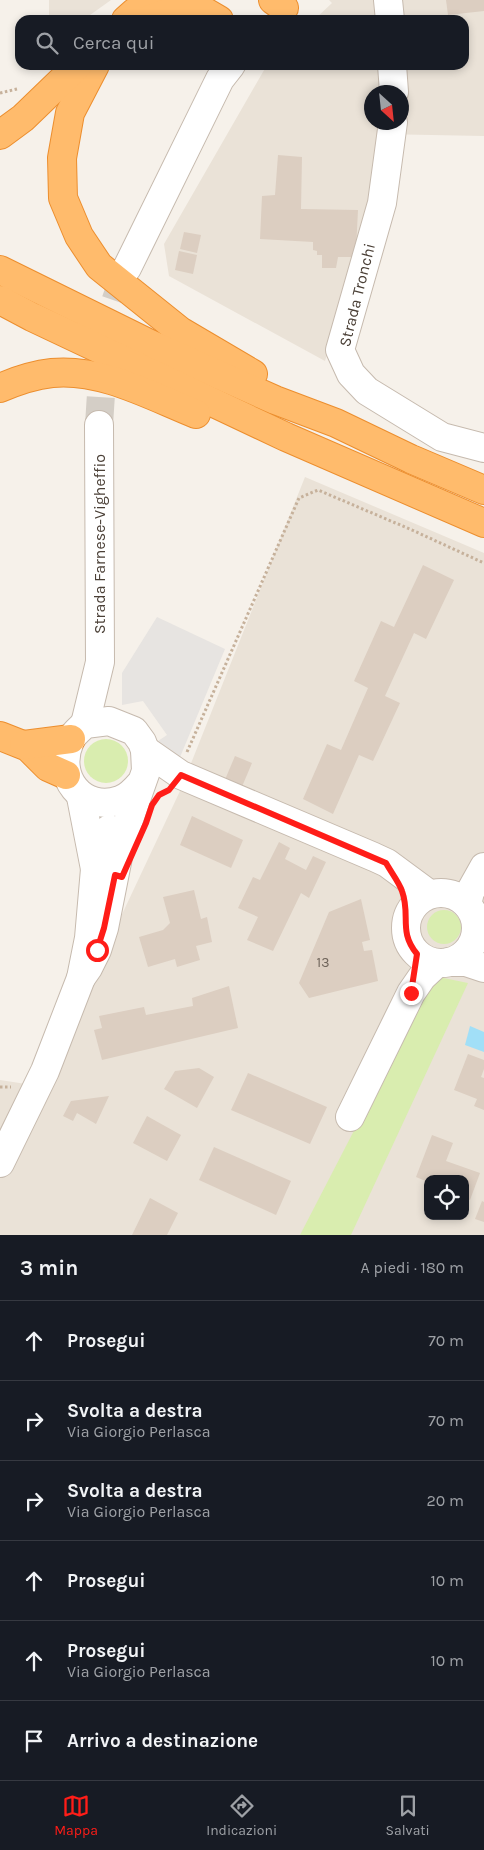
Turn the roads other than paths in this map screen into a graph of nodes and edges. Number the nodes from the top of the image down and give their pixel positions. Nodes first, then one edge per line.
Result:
1 (161, 0) edge
2 (388, 0) edge
3 (132, 15) edge
4 (162, 15) edge
5 (210, 15) edge
6 (390, 15) edge
7 (73, 70) edge
8 (92, 70) edge
9 (227, 70) edge
10 (392, 70) edge
11 (393, 85) edge
12 (392, 130) edge
13 (0, 135) edge
14 (127, 268) tunnel mouth
15 (0, 270) edge
16 (0, 300) edge
17 (0, 388) edge
18 (336, 423) junction
19 (99, 425) tunnel mouth
20 (286, 437) junction
21 (484, 448) edge
22 (484, 490) edge
23 (484, 523) edge
24 (100, 662) junction
25 (125, 727) junction
26 (78, 732) junction
27 (12, 741) edge
28 (145, 750) junction
29 (181, 775) junction
30 (74, 786) junction
31 (130, 791) junction
32 (386, 863) junction
33 (484, 867) edge
34 (95, 869) junction
35 (429, 894) junction
36 (406, 917) junction
37 (476, 917) edge
38 (434, 960) junction
39 (484, 968) edge
40 (81, 978) junction
41 (350, 1117) dead end
42 (10, 1123) edge
43 (0, 1164) edge

1 - 3 highway
2 - 6 street
4 - 5 highway
7 - 13 highway
8 - 18 highway
9 - 14 street
10 - 11 street
12 - 21 street, Strada Tronchi
15 - 18 highway
16 - 20 highway
17 - 20 highway
18 - 22 highway
19 - 24 street, Strada Farnese-Vigheffio
20 - 23 highway
24 - 25 street, Strada Farnese-Vigheffio
24 - 26 street, Strada Farnese-Vigheffio
25 - 26 street
25 - 28 street
26 - 27 highway
26 - 30 street
27 - 30 highway
28 - 29 street
28 - 31 street
29 - 31 street
29 - 32 street
30 - 31 street
30 - 34 street
31 - 34 street
31 - 40 street
32 - 35 street
32 - 36 street
33 - 37 street
34 - 40 street
35 - 36 street
35 - 37 street
36 - 38 street
37 - 38 street
38 - 39 street
38 - 41 street
40 - 42 street
42 - 43 street

